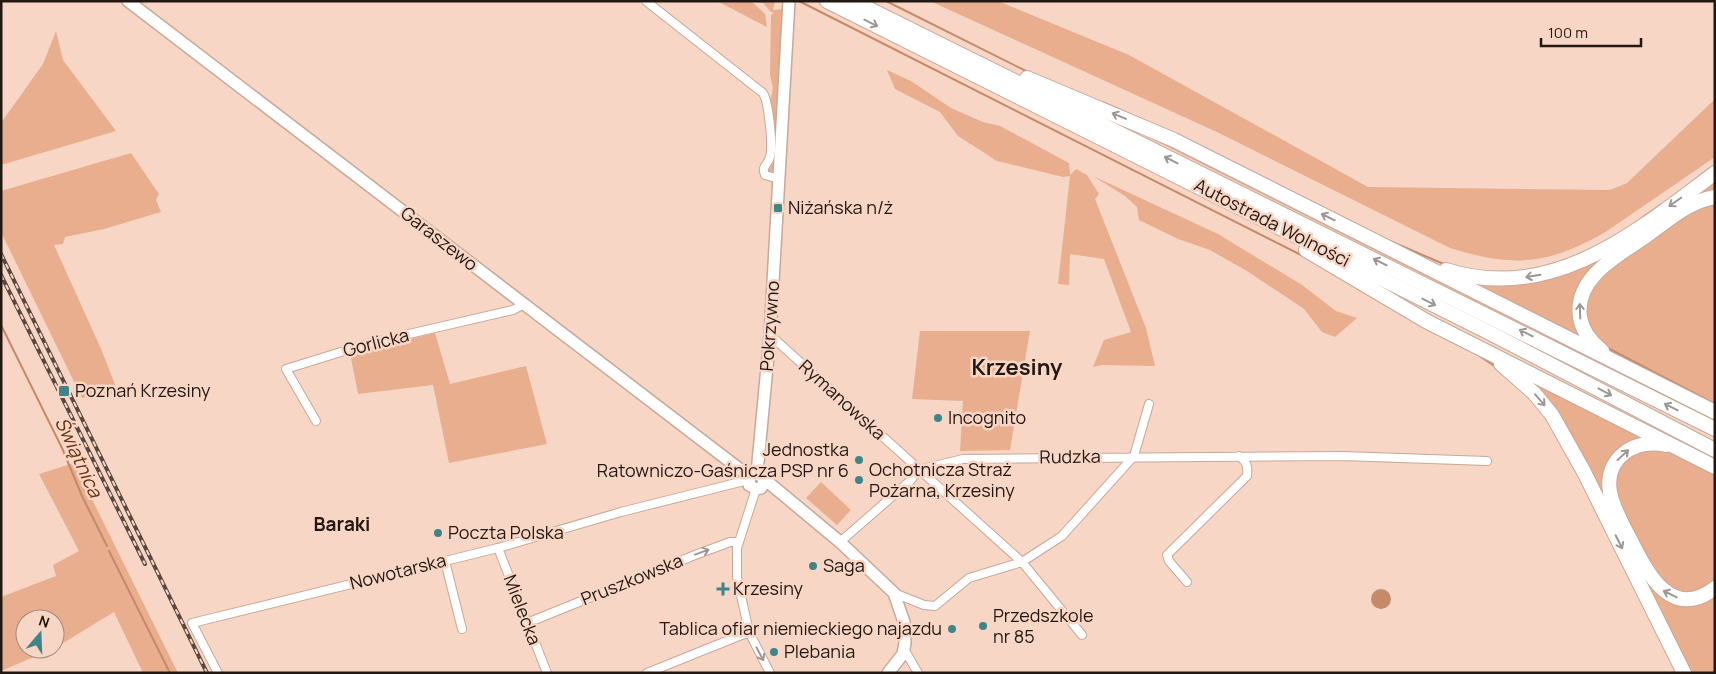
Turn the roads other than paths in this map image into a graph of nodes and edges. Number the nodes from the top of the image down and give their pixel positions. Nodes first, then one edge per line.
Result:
1 (128, 1) edge
2 (646, 1) edge
3 (827, 1) edge
4 (853, 1) edge
5 (789, 7) edge
6 (954, 51) junction
7 (1715, 173) edge
8 (779, 179) junction
9 (1715, 197) edge
10 (1229, 202) junction
11 (1403, 255) junction
12 (524, 304) junction
13 (770, 335) junction
14 (1460, 338) junction
15 (1640, 373) junction
16 (1148, 404) dead end
17 (1715, 412) edge
18 (316, 421) dead end
19 (1715, 429) edge
20 (1715, 450) edge
21 (1686, 452) junction
22 (1134, 456) junction
23 (1239, 456) junction
24 (1487, 461) dead end
25 (1715, 467) edge
26 (918, 470) junction
27 (755, 480) junction
28 (738, 542) junction
29 (840, 542) junction
30 (498, 548) junction
31 (445, 561) junction
32 (1022, 562) junction
33 (1187, 582) dead end
34 (1715, 588) edge
35 (894, 593) junction
36 (527, 623) junction
37 (462, 629) dead end
38 (748, 632) junction
39 (1082, 635) dead end
40 (904, 649) junction
41 (218, 673) edge
42 (547, 673) edge
43 (647, 673) edge
44 (770, 673) edge
45 (888, 673) edge
46 (918, 673) edge
47 (1684, 673) edge

1 - 12 street, Garaszewo
2 - 8 street
3 -> 10 highway, Autostrada Wolności
4 - 6 highway, Autostrada Wolności
5 - 8 street, Pokrzywno
11 -> 6 highway
19 -> 6 highway, Autostrada Wolności
7 -> 11 highway
8 - 13 street, Pokrzywno
15 -> 9 highway
10 - 14 highway
10 -> 20 highway, Autostrada Wolności
11 - 15 highway
12 - 18 street, Gorlicka
12 - 27 street, Garaszewo
13 - 26 street, Rymanowska
13 - 27 street, Pokrzywno
14 - 21 highway
14 -> 47 highway
15 - 17 highway
16 - 22 street
21 - 25 highway
34 -> 21 highway
22 - 23 street, Rudzka
22 - 26 street, Rudzka
22 - 32 street
23 - 24 street, Rudzka
23 - 33 street
26 - 29 street
26 - 32 street, Rymanowska
27 - 28 street
27 - 29 street, Garaszewo
27 - 30 street, Nowotarska
36 -> 28 street, Pruszkowska
28 - 38 street
29 - 35 street, Garaszewo
30 - 31 street, Nowotarska
30 - 36 street, Mielecka
31 - 37 street
31 - 41 street, Nowotarska
32 - 35 street
32 - 39 street, Rymanowska
35 - 40 street, Garaszewo
36 - 42 street, Mielecka
38 - 43 street
38 -> 44 street
40 - 45 street
40 - 46 street

